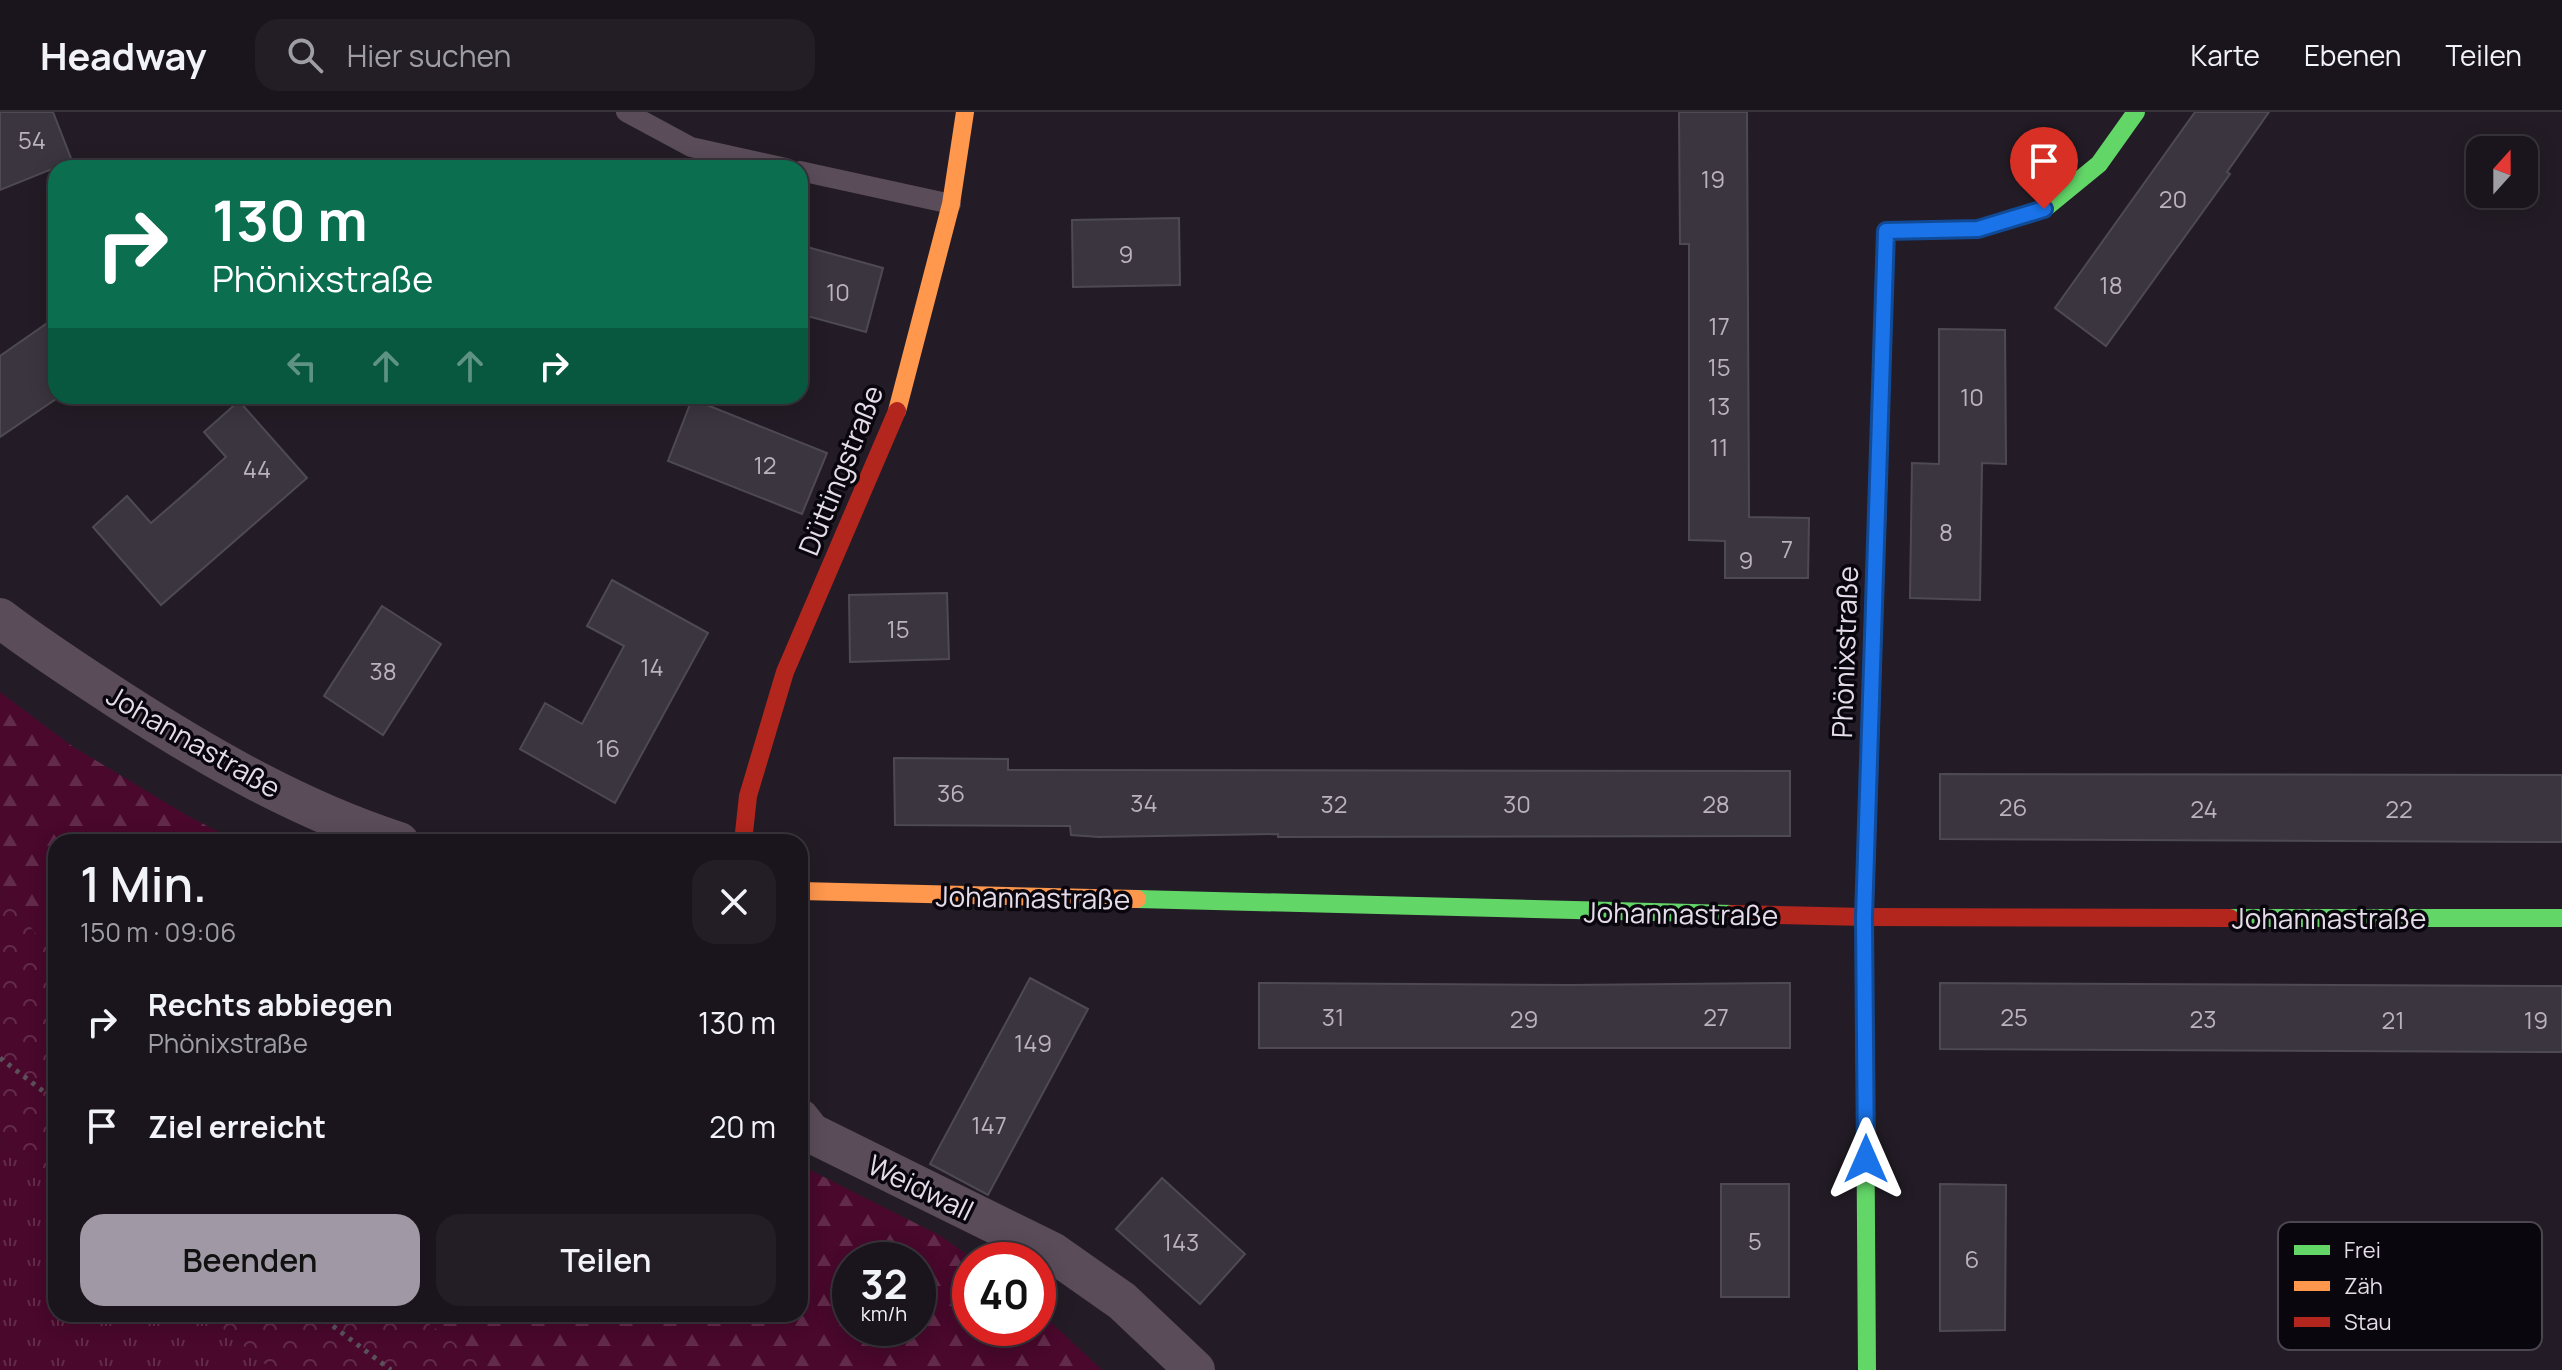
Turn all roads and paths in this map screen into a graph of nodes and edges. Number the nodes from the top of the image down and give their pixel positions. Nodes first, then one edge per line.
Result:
1 (626, 112) edge
2 (965, 112) edge
3 (2136, 112) edge
4 (750, 160) edge
5 (808, 173) edge
6 (951, 204) junction
7 (0, 618) edge
8 (373, 834) edge
9 (744, 834) edge
10 (808, 891) edge
11 (1864, 917) junction
12 (2562, 918) edge
13 (0, 1058) edge
14 (48, 1095) edge
15 (808, 1129) edge
16 (328, 1322) edge
17 (391, 1370) edge
18 (1195, 1370) edge
19 (1867, 1370) edge

1 - 4 lane
2 - 6 street, Düttingstraße
3 - 11 street, Phönixstraße
5 - 6 lane
6 - 9 street, Düttingstraße
7 - 8 street, Johannastraße
10 - 11 street, Johannastraße
11 - 12 street, Johannastraße
11 - 19 street, Phönixstraße
13 - 14 path
15 - 18 street, Weidwall
16 - 17 path

